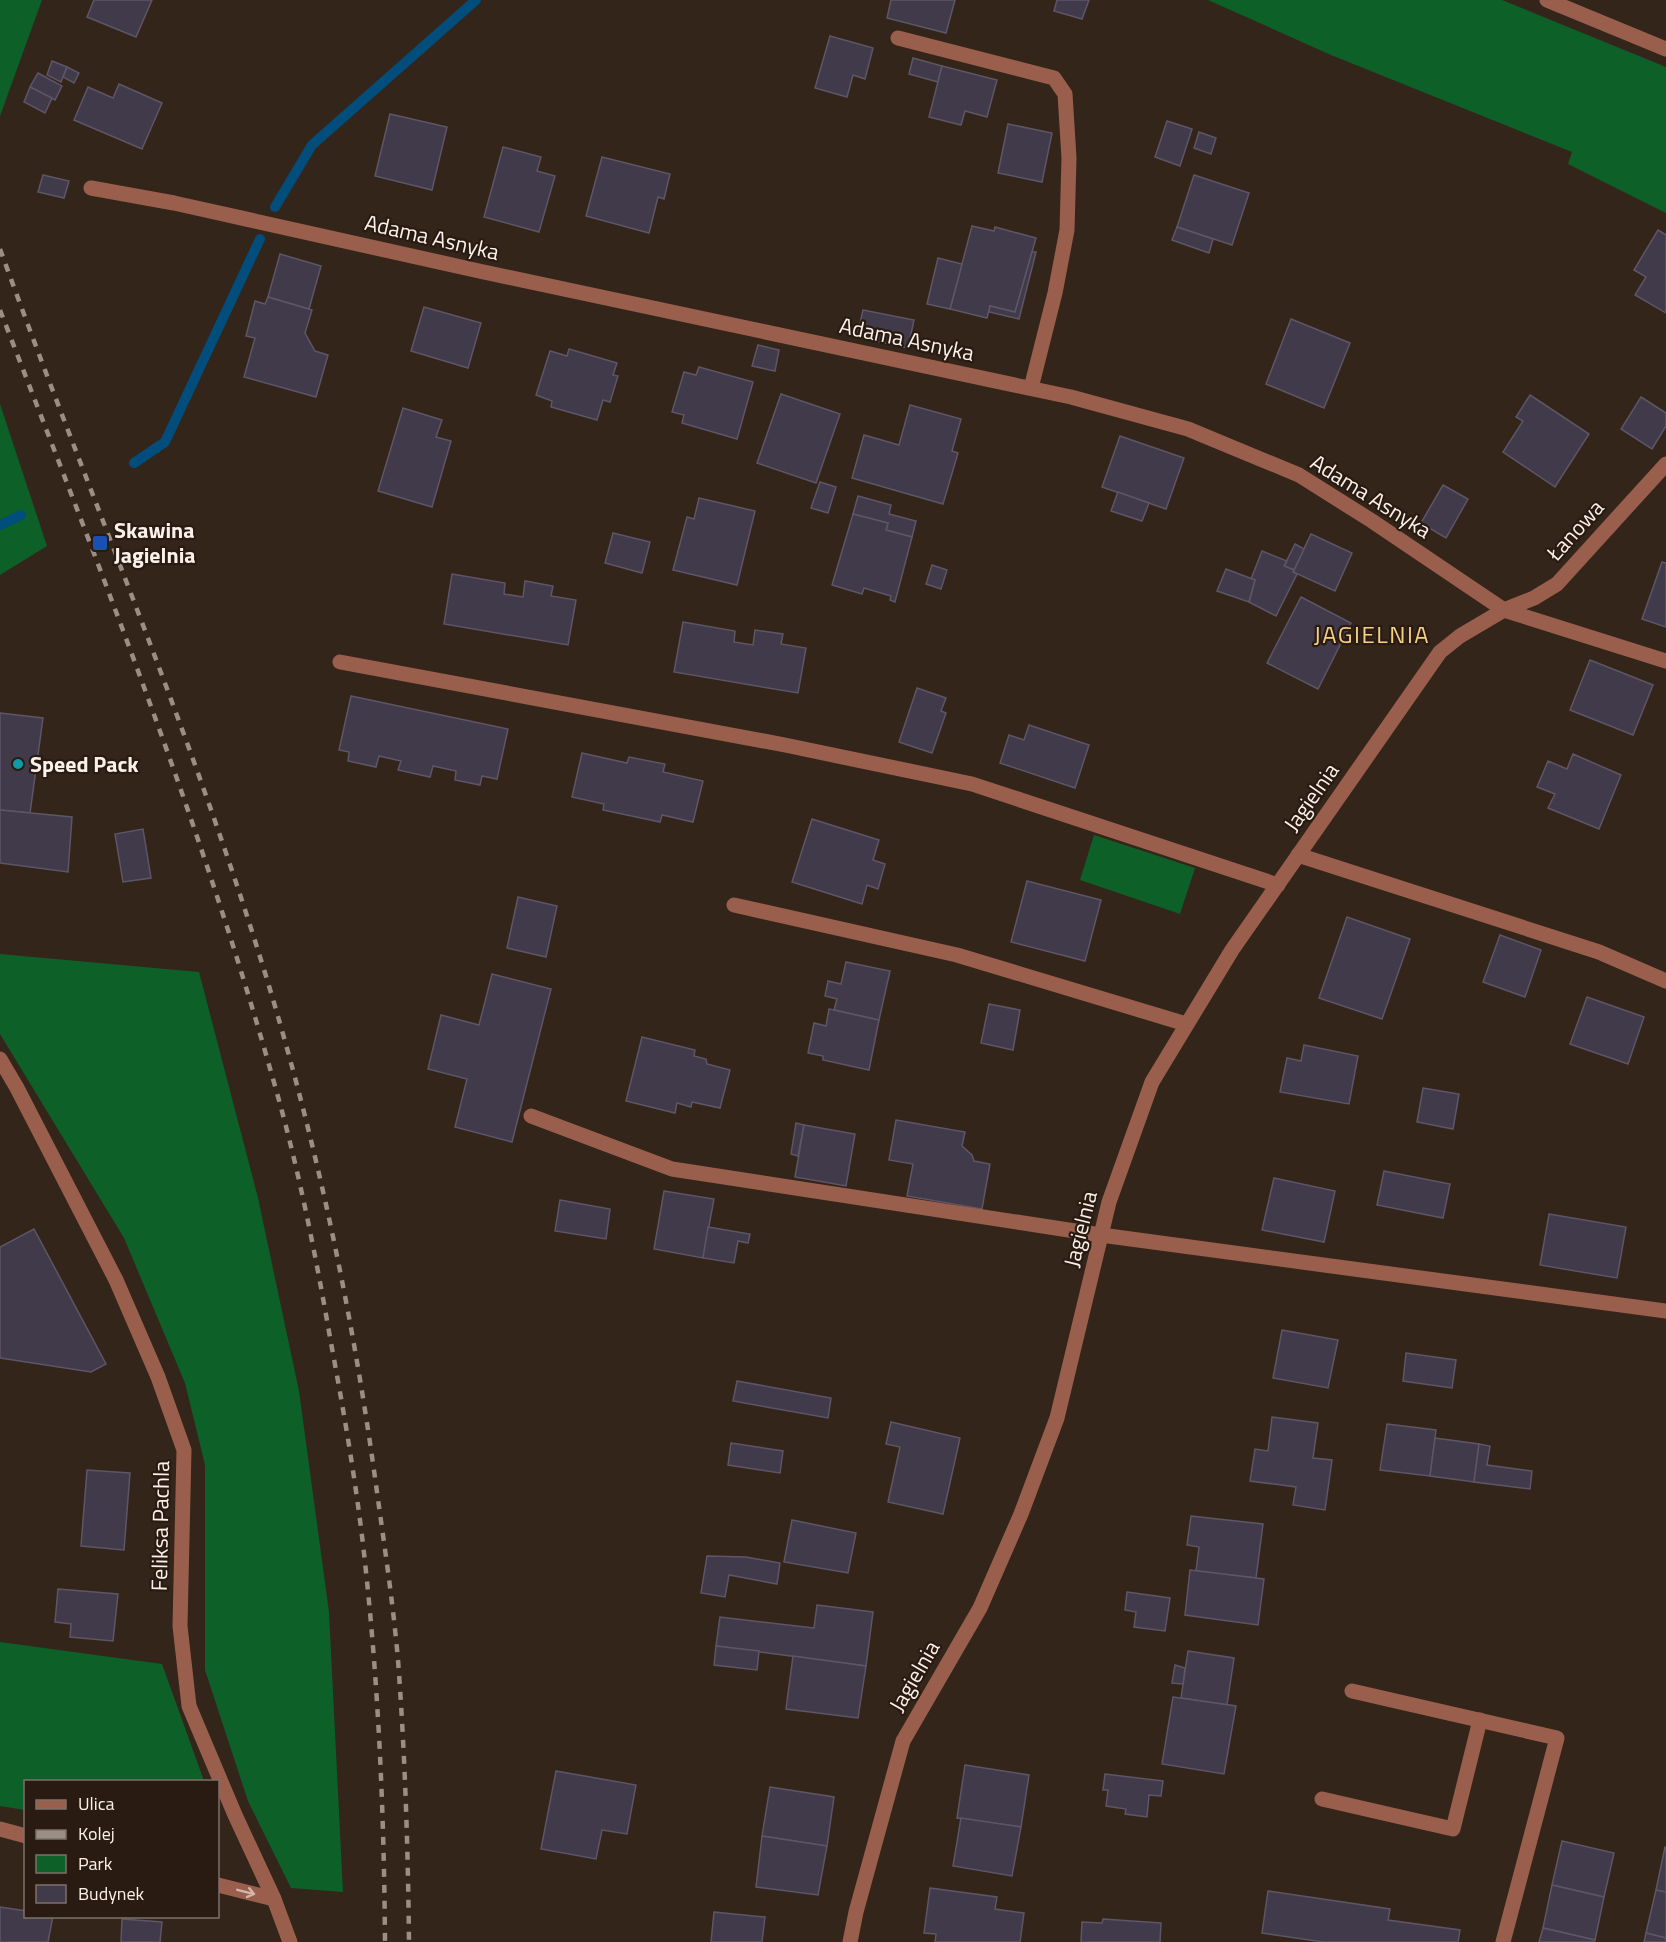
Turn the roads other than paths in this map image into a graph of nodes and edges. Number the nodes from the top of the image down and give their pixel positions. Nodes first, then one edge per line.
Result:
1 (1547, 0) edge
2 (898, 38) dead end
3 (1666, 49) edge
4 (91, 188) dead end
5 (1030, 388) junction
6 (1666, 464) edge
7 (1504, 610) junction
8 (1666, 661) edge
9 (340, 662) dead end
10 (1298, 855) junction
11 (1278, 885) junction
12 (734, 905) dead end
13 (1666, 981) edge
14 (1186, 1024) junction
15 (0, 1059) edge
16 (531, 1116) dead end
17 (1101, 1235) junction
18 (1666, 1311) edge
19 (1352, 1690) dead end
20 (1480, 1720) junction
21 (1322, 1799) dead end
22 (0, 1829) edge
23 (24, 1835) edge
24 (219, 1885) edge
25 (274, 1899) junction
26 (290, 1942) edge
27 (850, 1942) edge
28 (1503, 1942) edge

1 - 3 street
2 - 5 street
4 - 5 street, Adama Asnyka
5 - 7 street, Adama Asnyka
6 - 7 street, Łanowa
7 - 8 street, Adama Asnyka
7 - 10 street, Jagielnia
9 - 11 street
10 - 11 street, Jagielnia
10 - 13 street
11 - 14 street, Jagielnia
12 - 14 street
14 - 17 street, Jagielnia
15 - 25 street, Feliksa Pachla
16 - 17 street
17 - 18 street
17 - 27 street, Jagielnia
19 - 20 street
20 - 21 street
20 - 28 street
22 - 23 street
24 -> 25 street
25 - 26 street, Feliksa Pachla

